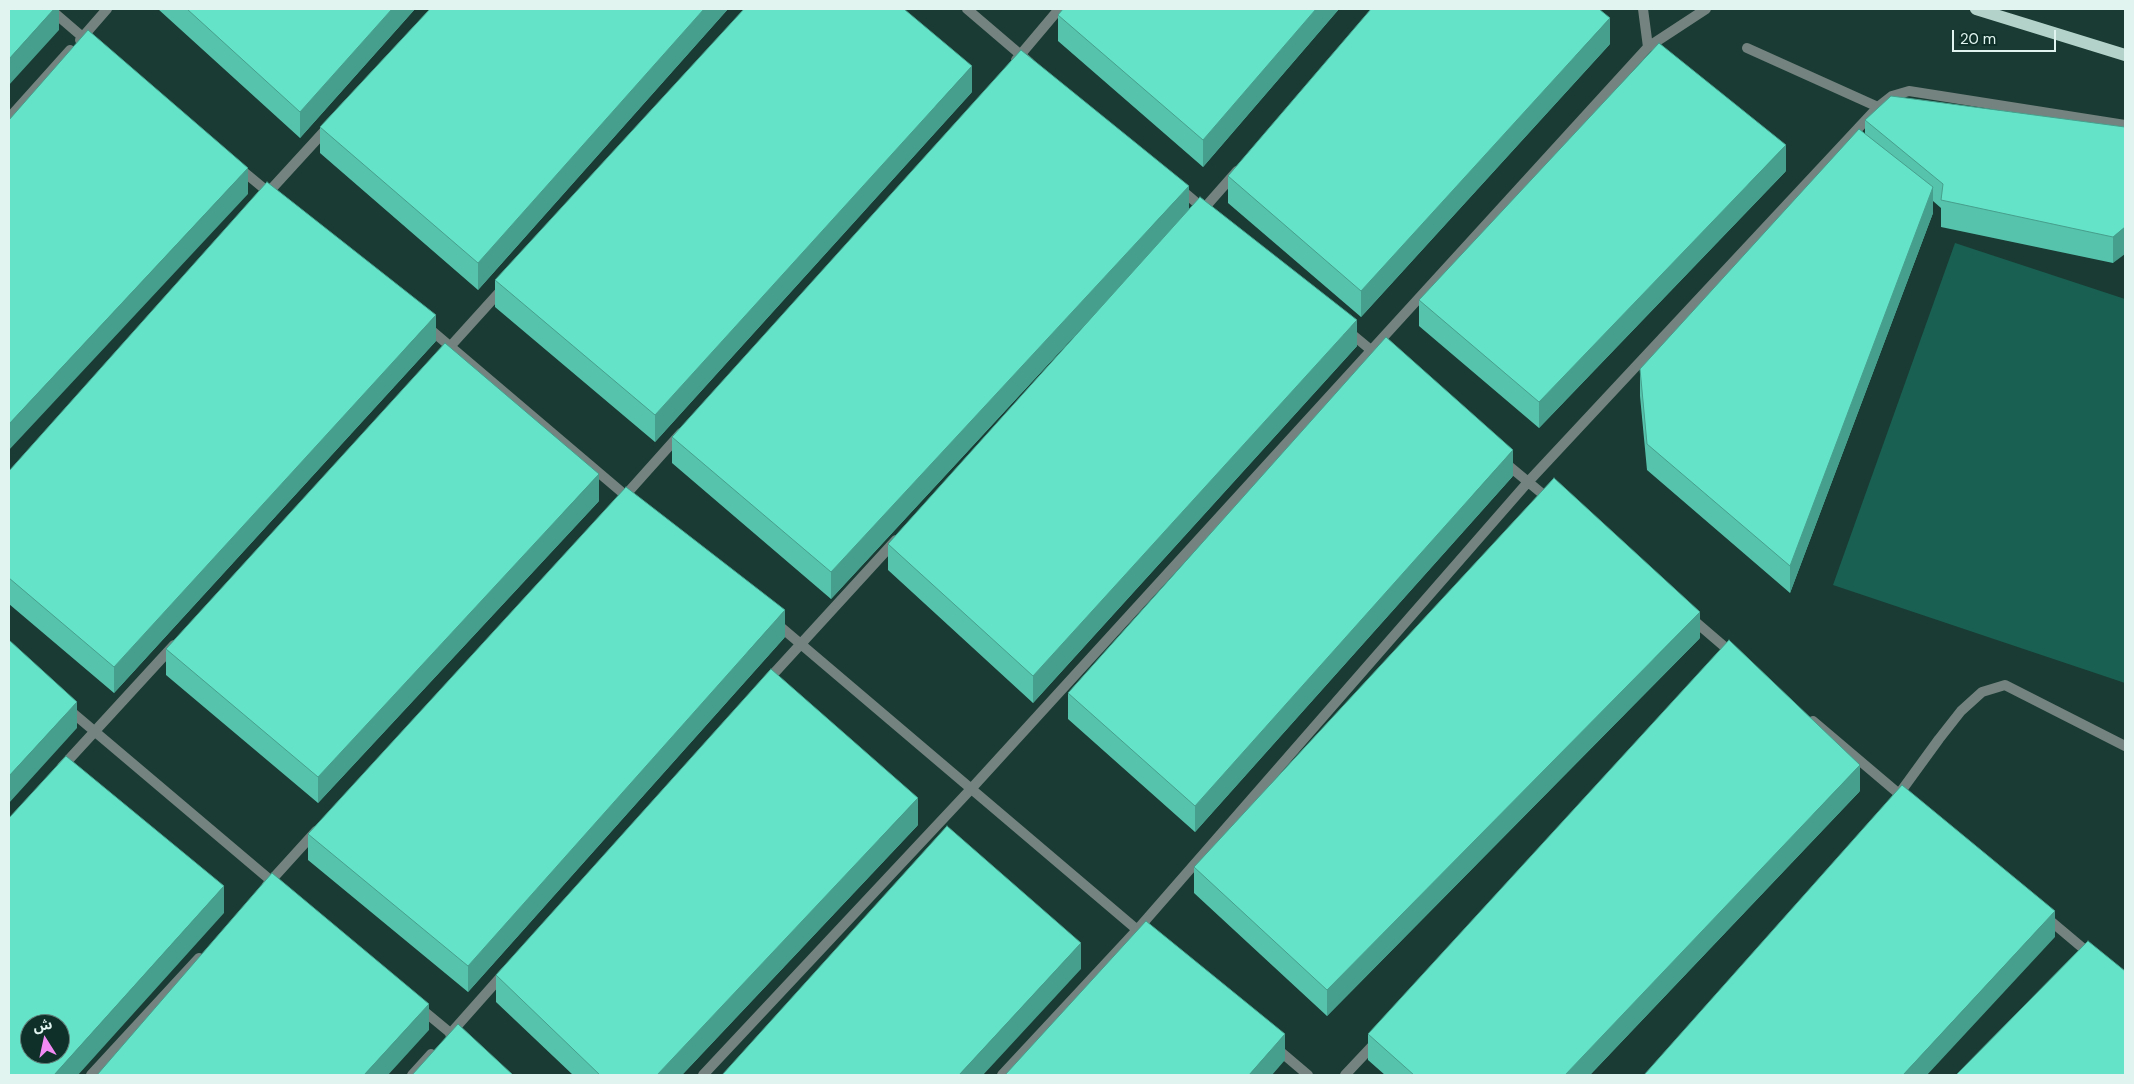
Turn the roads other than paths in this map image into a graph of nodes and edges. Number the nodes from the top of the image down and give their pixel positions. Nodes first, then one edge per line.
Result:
1 (50, 9) edge
2 (106, 9) edge
3 (967, 9) edge
4 (1059, 9) edge
5 (1643, 9) edge
6 (1706, 9) edge
7 (1976, 9) edge
8 (82, 37) junction
9 (1648, 47) junction
10 (1747, 48) dead end
11 (1020, 55) junction
12 (2125, 55) edge
13 (105, 56) edge
14 (1036, 68) edge
15 (1007, 70) edge
16 (1878, 107) junction
17 (9, 118) edge
18 (336, 119) edge
19 (2125, 125) edge
20 (231, 161) edge
21 (1242, 165) edge
22 (1173, 183) edge
23 (268, 192) junction
24 (284, 205) edge
25 (255, 207) edge
26 (1208, 212) junction
27 (1190, 224) edge
28 (510, 280) edge
29 (420, 320) edge
30 (1340, 324) edge
31 (450, 346) junction
32 (1370, 350) junction
33 (437, 361) edge
34 (1393, 368) edge
35 (691, 422) edge
36 (1498, 457) edge
37 (1528, 482) junction
38 (625, 495) junction
39 (1558, 507) edge
40 (640, 508) edge
41 (612, 510) edge
42 (901, 535) edge
43 (1685, 614) edge
44 (770, 618) edge
45 (182, 637) edge
46 (800, 644) junction
47 (1730, 656) edge
48 (761, 688) edge
49 (59, 701) edge
50 (1804, 713) edge
51 (95, 731) junction
52 (2125, 746) edge
53 (55, 775) edge
54 (971, 789) junction
55 (1896, 797) junction
56 (1914, 806) edge
57 (324, 822) edge
58 (271, 880) junction
59 (286, 893) edge
60 (258, 895) edge
61 (2042, 914) edge
62 (1137, 930) junction
63 (1159, 949) edge
64 (204, 953) edge
65 (2103, 965) edge
66 (510, 967) edge
67 (413, 1001) edge
68 (1385, 1032) edge
69 (1264, 1037) edge
70 (444, 1040) junction
71 (464, 1045) edge
72 (91, 1075) edge
73 (412, 1075) edge
74 (703, 1075) edge
75 (1002, 1075) edge
76 (1308, 1075) edge
77 (1345, 1075) edge

1 - 8 street
2 - 8 street
3 - 11 street
4 - 11 street
5 - 9 street
6 - 9 street
7 - 12 main road
8 - 13 street
8 - 17 street
9 - 32 street
10 - 16 street
11 - 14 street
11 - 15 street
16 - 19 street
16 - 37 street
18 - 23 street
20 - 23 street
21 - 26 street
22 - 26 street
23 - 24 street
23 - 25 street
26 - 27 street
28 - 31 street
29 - 31 street
30 - 32 street
31 - 33 street
31 - 38 street
32 - 34 street
32 - 54 street
35 - 38 street
36 - 37 street
37 - 39 street
37 - 62 street
38 - 40 street
38 - 41 street
42 - 46 street
43 - 47 street
44 - 46 street
45 - 51 street
46 - 48 street
46 - 54 street
49 - 51 street
50 - 55 street
51 - 53 street
51 - 58 street
52 - 55 street
54 - 62 street
54 - 74 street
55 - 56 street
57 - 58 street
58 - 59 street
58 - 60 street
61 - 65 street
62 - 63 street
62 - 75 street
64 - 72 street
66 - 70 street
67 - 70 street
68 - 77 street
69 - 76 street
70 - 71 street
70 - 73 street

